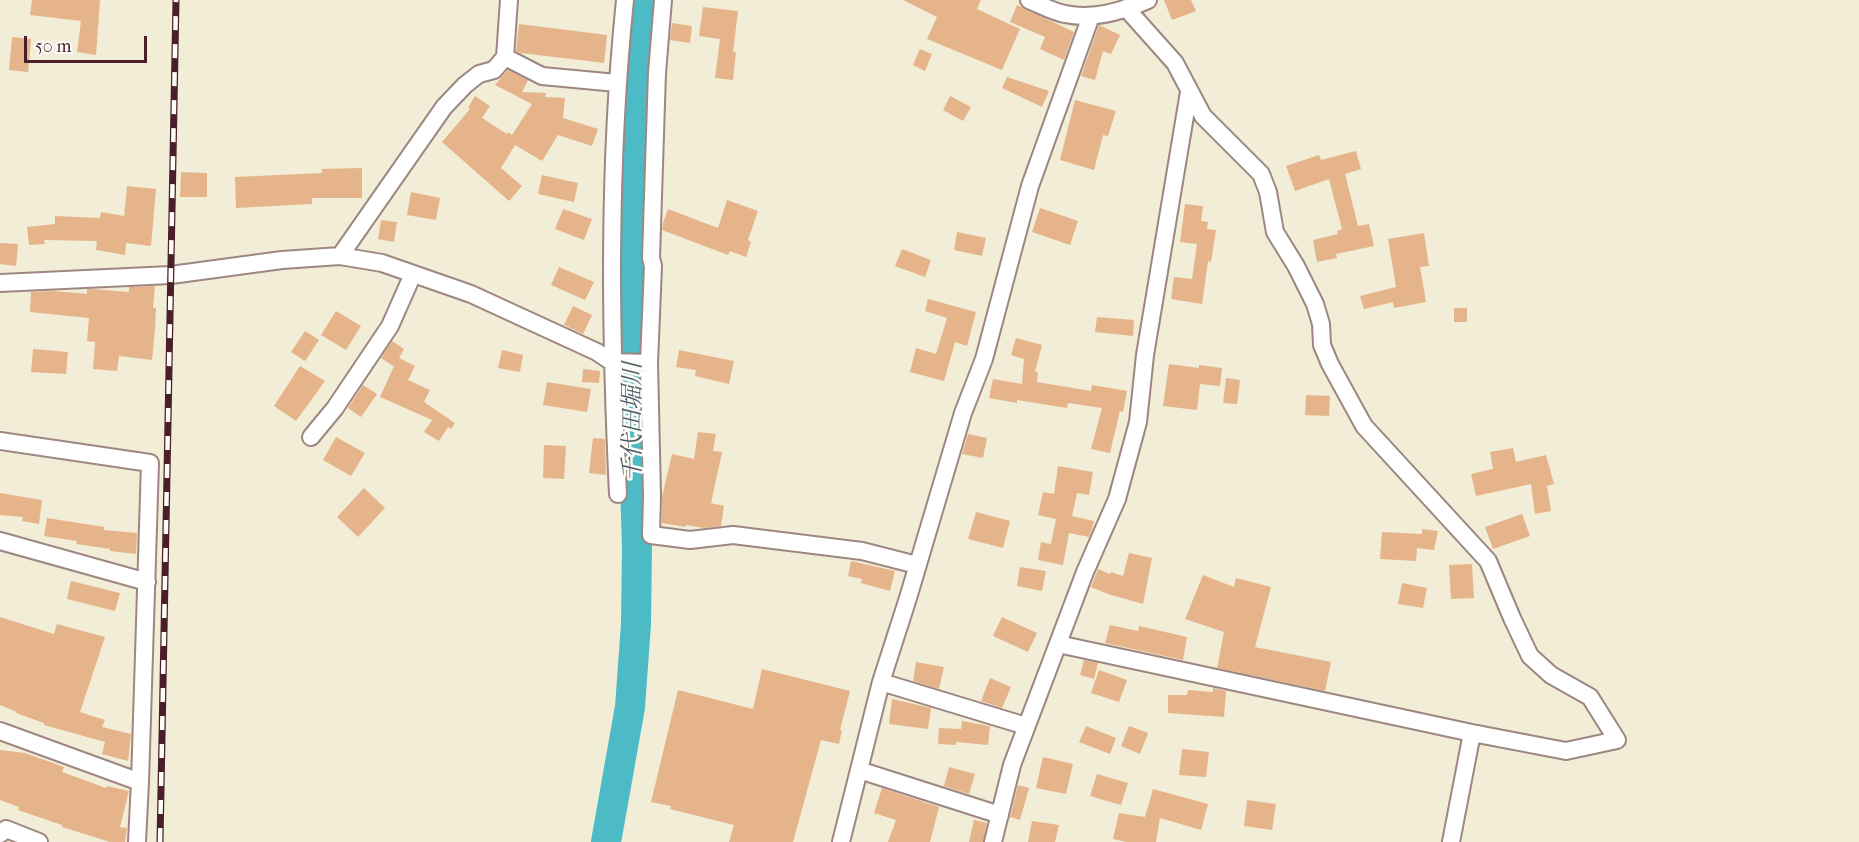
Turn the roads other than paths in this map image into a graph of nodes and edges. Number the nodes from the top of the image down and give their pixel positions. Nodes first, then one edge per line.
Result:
1 (509, 0) edge
2 (625, 0) edge
3 (663, 0) edge
4 (1029, 0) edge
5 (1148, 0) edge
6 (1126, 8) junction
7 (1091, 16) junction
8 (505, 57) junction
9 (617, 82) junction
10 (1189, 92) junction
11 (340, 256) junction
12 (413, 274) junction
13 (0, 286) edge
14 (612, 362) junction
15 (649, 363) junction
16 (311, 437) dead end
17 (0, 441) edge
18 (618, 494) dead end
19 (0, 541) edge
20 (917, 565) junction
21 (147, 582) junction
22 (1058, 644) junction
23 (881, 682) junction
24 (1026, 726) junction
25 (0, 731) edge
26 (1472, 733) junction
27 (859, 770) junction
28 (140, 782) junction
29 (1000, 815) junction
30 (0, 834) edge
31 (39, 842) edge
32 (137, 842) edge
33 (841, 842) edge
34 (993, 842) edge
35 (1451, 842) edge

1 - 8 street
2 - 9 street
3 - 15 street
4 - 7 street
5 - 6 street
6 - 7 street
6 - 10 street
7 - 20 street
8 - 9 street
8 - 11 street
9 - 14 street
10 - 22 street
10 - 26 street
11 - 12 street
11 - 13 street
12 - 14 street
12 - 16 street
14 - 15 street
14 - 18 street
15 - 20 street
17 - 21 street
19 - 21 street
20 - 23 street
21 - 28 street
22 - 24 street
22 - 26 street
23 - 24 street
23 - 27 street
24 - 29 street
25 - 28 street
26 - 35 street
27 - 29 street
27 - 33 street
28 - 32 street
29 - 34 street
30 - 31 street

